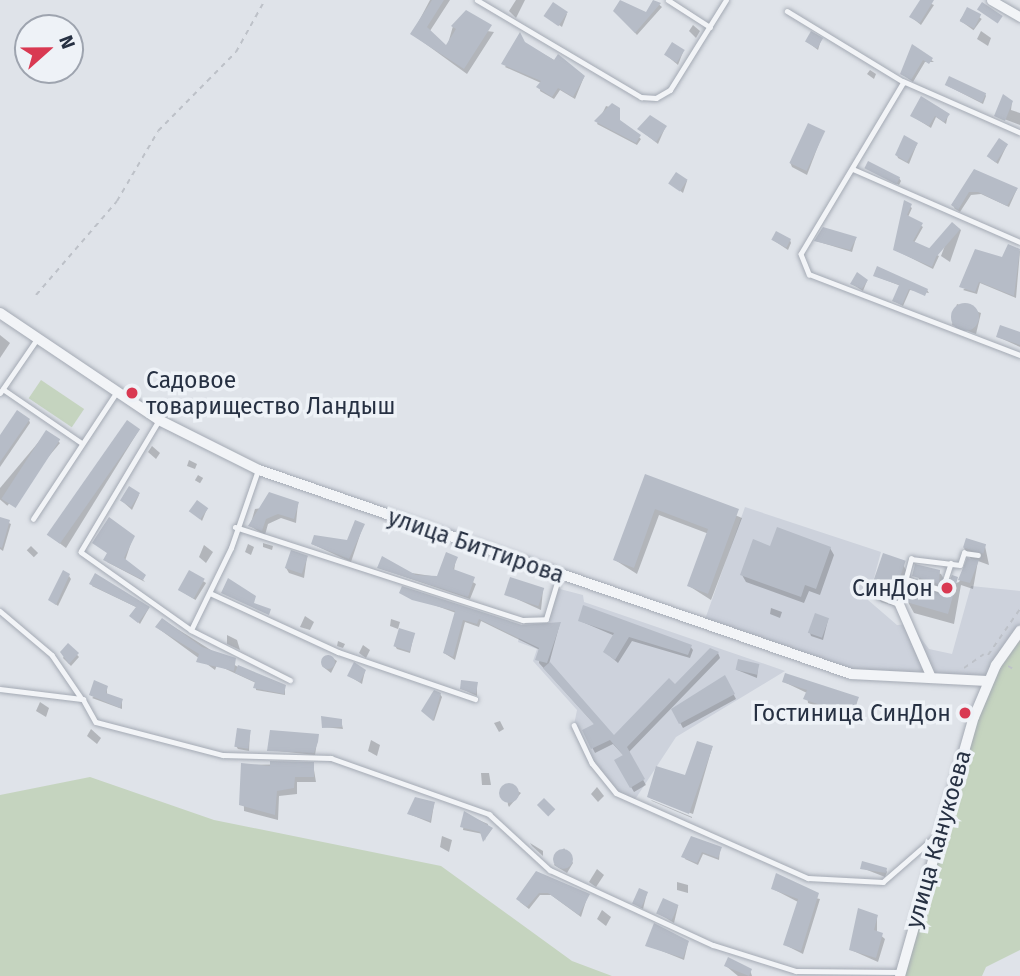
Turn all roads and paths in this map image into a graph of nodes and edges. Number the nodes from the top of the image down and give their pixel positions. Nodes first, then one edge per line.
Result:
1 (265, 0) edge
2 (478, 0) edge
3 (668, 0) edge
4 (726, 0) edge
5 (991, 0) edge
6 (787, 11) dead end
7 (1020, 17) edge
8 (710, 27) junction
9 (904, 82) junction
10 (1020, 134) edge
11 (853, 169) junction
12 (1020, 242) edge
13 (36, 295) dead end
14 (0, 313) edge
15 (37, 338) junction
16 (1020, 355) edge
17 (1, 391) edge
18 (116, 392) junction
19 (159, 420) junction
20 (82, 443) junction
21 (259, 470) junction
22 (33, 519) dead end
23 (235, 527) junction
24 (978, 555) dead end
25 (951, 563) junction
26 (559, 576) junction
27 (906, 579) junction
28 (210, 593) junction
29 (878, 596) dead end
30 (899, 604) junction
31 (1020, 609) edge
32 (0, 611) edge
33 (191, 630) junction
34 (1020, 631) edge
35 (1007, 666) dead end
36 (964, 669) dead end
37 (1015, 670) dead end
38 (930, 675) junction
39 (290, 680) dead end
40 (988, 681) junction
41 (0, 689) edge
42 (83, 699) junction
43 (475, 699) dead end
44 (574, 725) dead end
45 (941, 831) junction
46 (900, 974) edge

1 - 13 path
2 - 8 lane
3 - 8 lane
4 - 8 lane
5 - 7 street
6 - 9 lane
9 - 10 lane
9 - 11 lane
11 - 12 lane
11 - 16 lane
14 - 15 street, улица Биттирова
15 - 17 lane
15 - 18 street, улица Биттирова
17 - 20 lane
18 - 19 street, улица Биттирова
18 - 20 lane
19 - 21 street, улица Биттирова
19 - 33 lane
20 - 22 lane
21 - 23 lane
21 - 26 street, улица Биттирова
23 - 26 lane
23 - 28 lane
24 - 25 lane
25 - 27 lane
25 - 27 lane
26 - 38 street, улица Биттирова
27 - 30 lane
28 - 33 lane
28 - 43 lane
29 - 30 lane
30 - 38 street
31 - 36 path
32 - 42 lane
33 - 39 lane
34 - 40 street, улица Канукоева
35 - 37 path
38 - 40 street, улица Биттирова
40 - 45 street, улица Канукоева
41 - 42 lane
42 - 46 lane
44 - 45 lane
45 - 46 street, улица Канукоева

